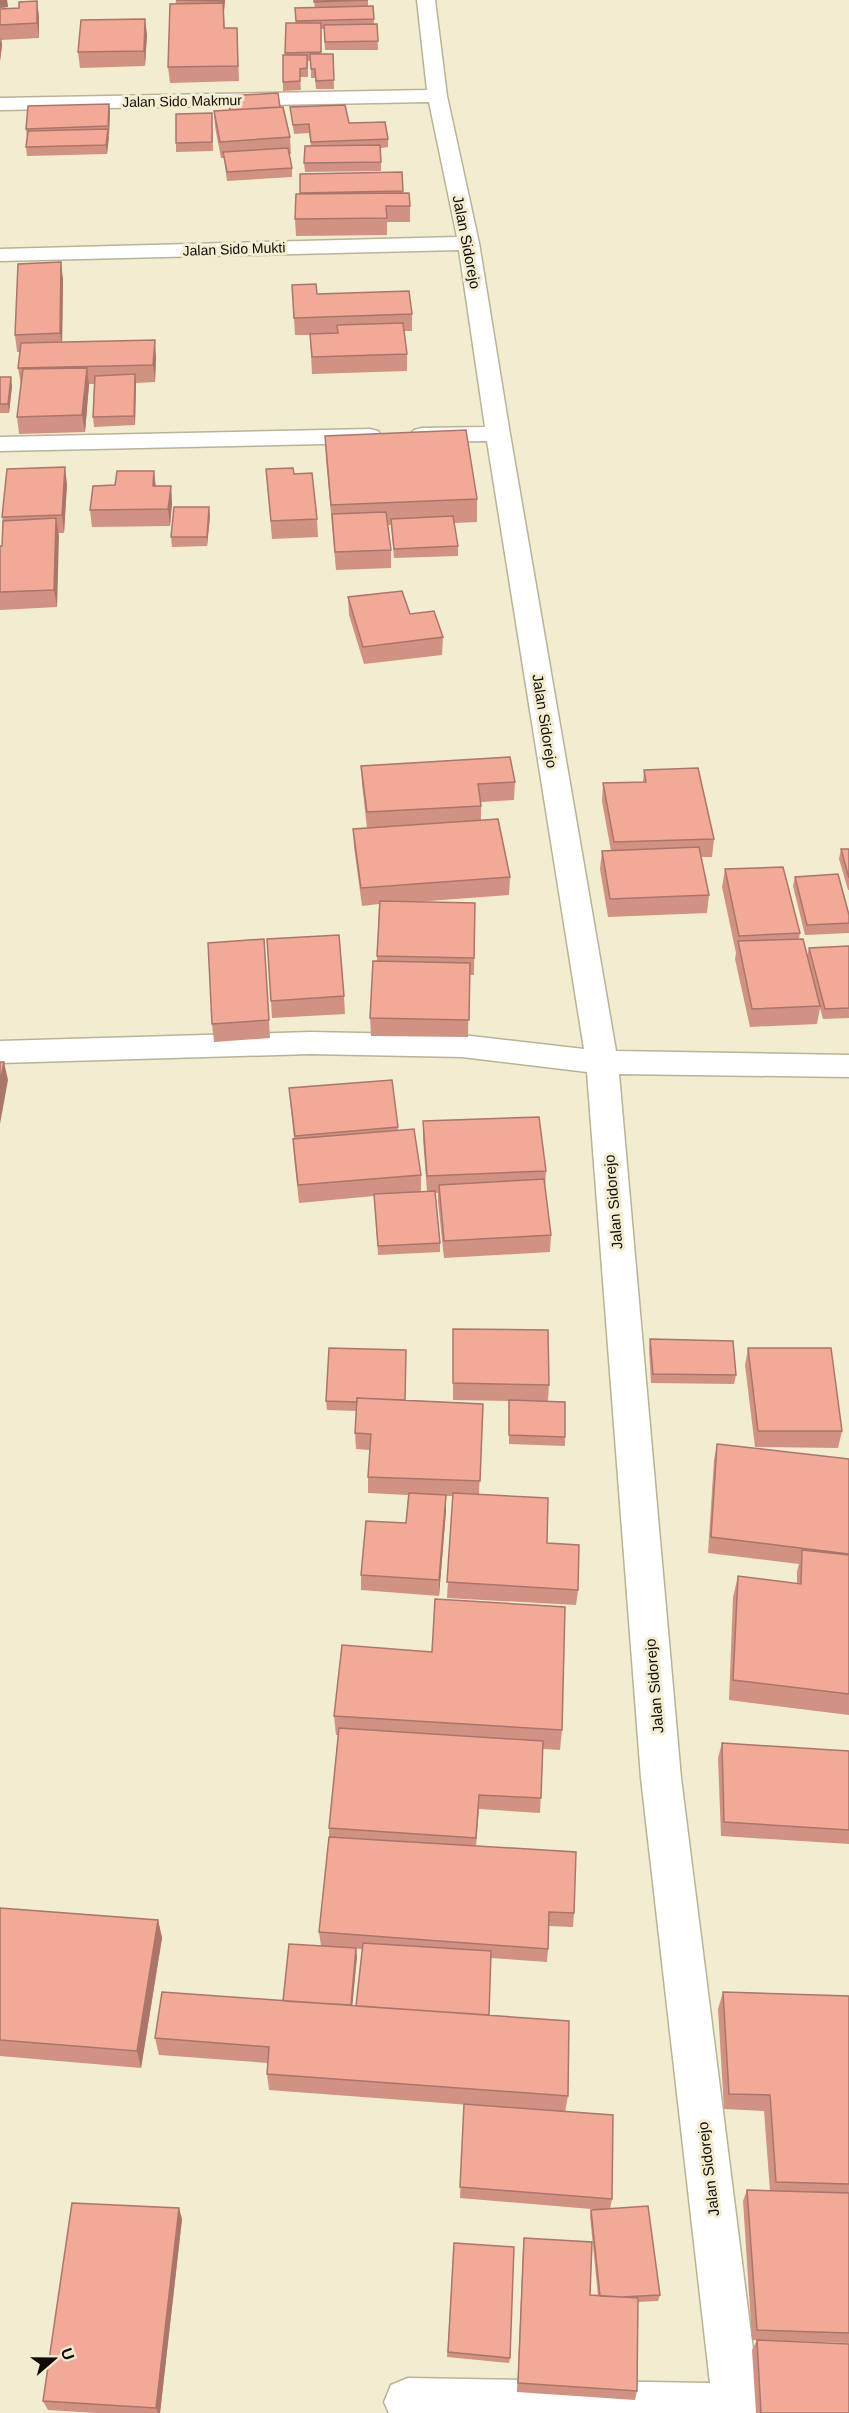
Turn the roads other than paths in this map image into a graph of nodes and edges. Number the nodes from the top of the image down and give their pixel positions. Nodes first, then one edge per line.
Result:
1 (426, 0) edge
2 (437, 96) junction
3 (0, 104) edge
4 (469, 243) junction
5 (0, 255) edge
6 (498, 434) junction
7 (0, 444) edge
8 (0, 1052) edge
9 (602, 1062) junction
10 (849, 1066) edge
11 (408, 2402) dead end
12 (737, 2411) edge

1 - 2 street, Jalan Sidorejo
2 - 3 street, Jalan Sido Makmur
2 - 4 street, Jalan Sidorejo
4 - 5 street, Jalan Sido Mukti
4 - 6 street, Jalan Sidorejo
6 - 7 street
6 - 9 street, Jalan Sidorejo
8 - 9 street
9 - 10 street
9 - 12 street, Jalan Sidorejo
11 - 12 street

